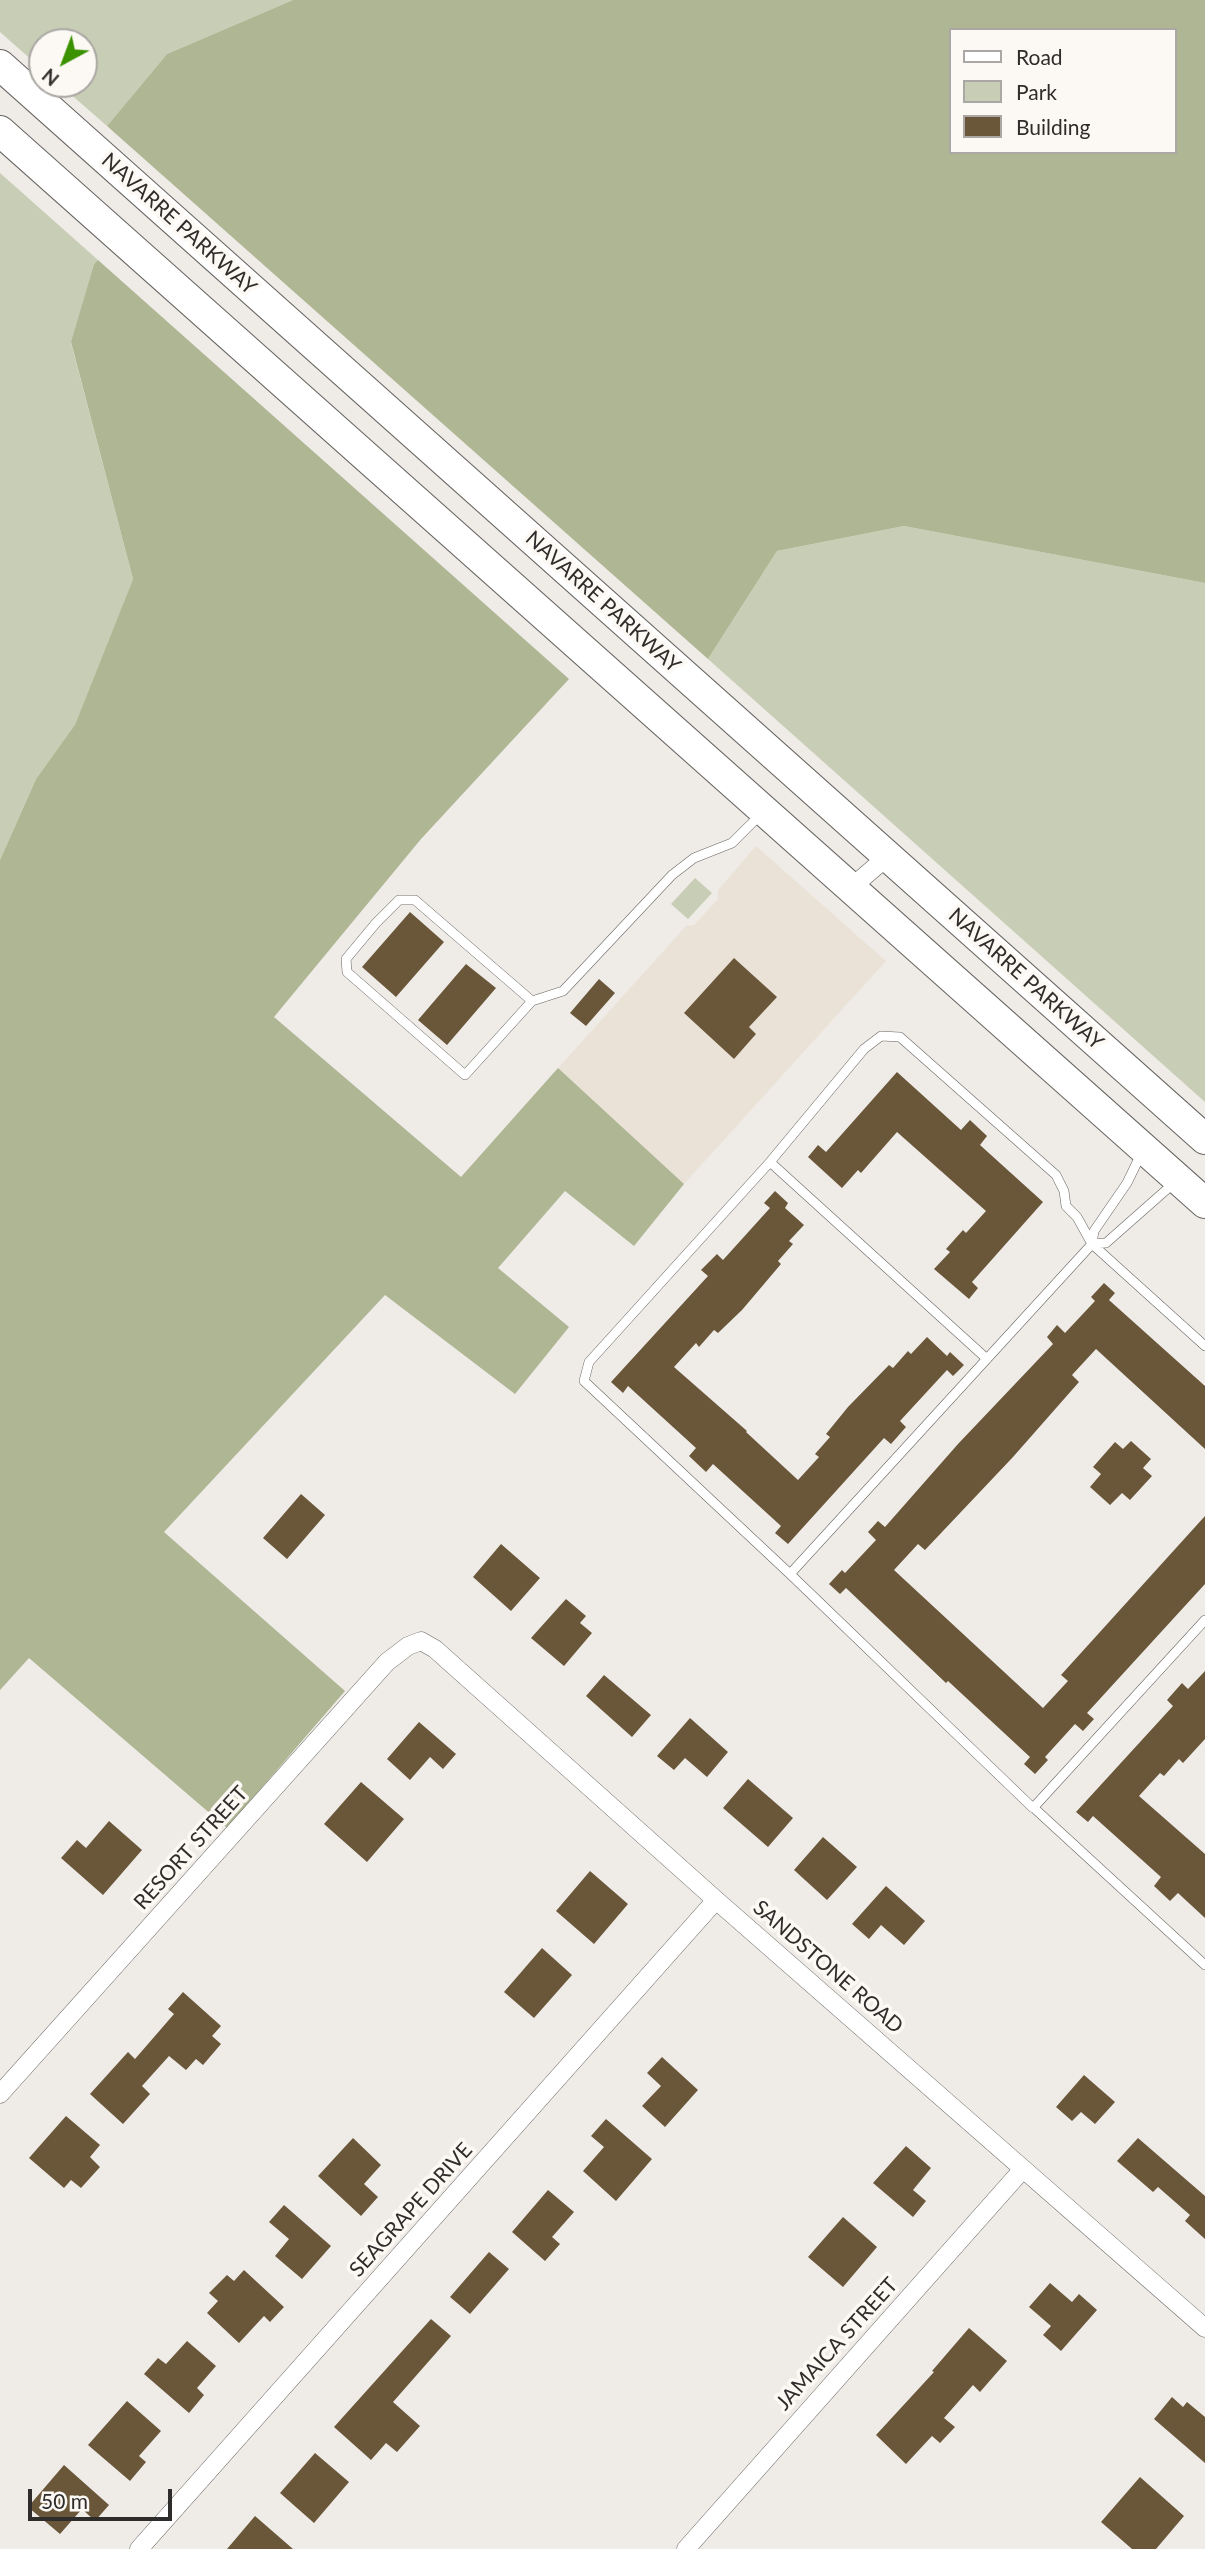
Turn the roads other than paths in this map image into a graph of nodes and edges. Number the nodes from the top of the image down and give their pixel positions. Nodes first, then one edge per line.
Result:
1 (0, 65) edge
2 (0, 131) edge
3 (765, 810) junction
4 (888, 856) junction
5 (852, 887) junction
6 (532, 1001) junction
7 (1205, 1139) edge
8 (1144, 1147) junction
9 (770, 1161) junction
10 (1178, 1179) junction
11 (1205, 1203) edge
12 (1092, 1244) junction
13 (1205, 1346) edge
14 (987, 1359) junction
15 (790, 1574) junction
16 (1205, 1620) edge
17 (421, 1641) joint
18 (1034, 1808) junction
19 (716, 1900) junction
20 (1205, 1965) edge
21 (0, 2094) edge
22 (1023, 2169) junction
23 (1205, 2328) edge
24 (139, 2549) edge
25 (686, 2549) edge

1 - 4 highway, NAVARRE PARKWAY
2 - 3 highway
3 - 5 highway
3 - 6 lane
4 - 5 street
4 - 7 highway, NAVARRE PARKWAY
5 - 8 highway
6 - 6 lane
8 - 10 highway
8 - 12 lane
9 - 12 lane
9 - 14 lane
9 - 15 lane
10 - 11 highway
10 - 12 lane
12 - 13 lane
12 - 14 lane
14 - 15 lane
15 - 18 lane
16 - 18 lane
17 - 19 street, SANDSTONE ROAD
17 - 21 street, RESORT STREET
18 - 20 lane
19 - 22 street, SANDSTONE ROAD
19 - 24 street, SEAGRAPE DRIVE
22 - 23 street, SANDSTONE ROAD
22 - 25 street, JAMAICA STREET

